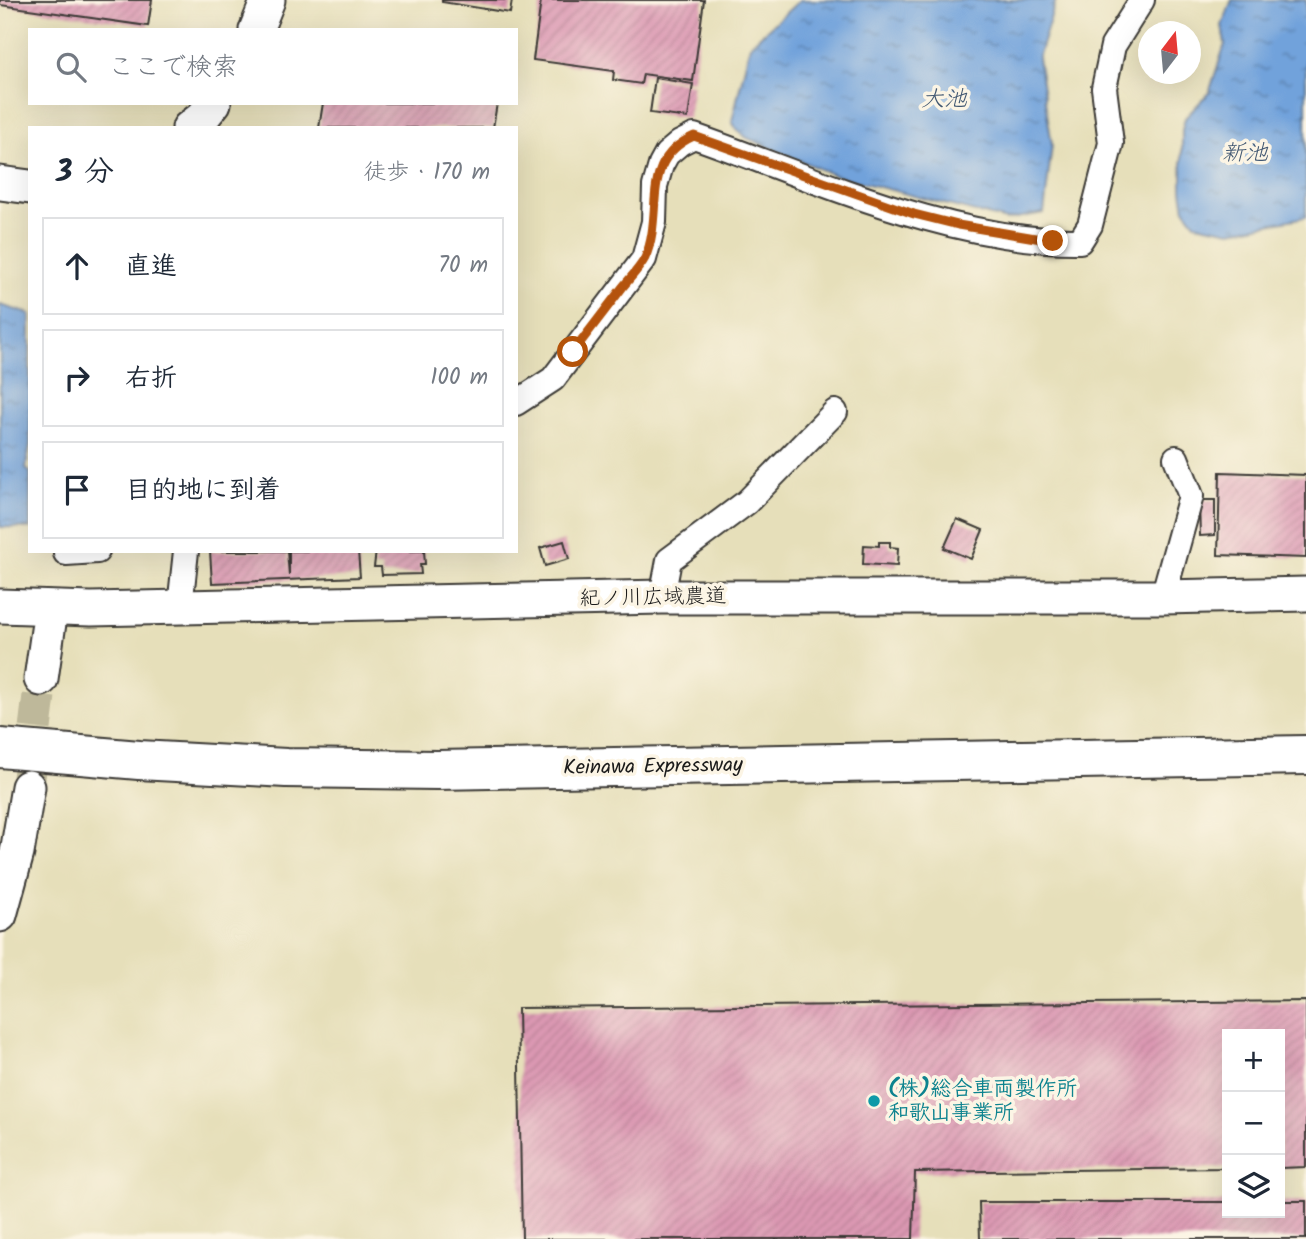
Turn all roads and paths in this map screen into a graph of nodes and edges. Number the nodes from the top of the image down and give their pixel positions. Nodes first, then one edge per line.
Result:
1 (268, 0) edge
2 (1142, 0) edge
3 (257, 28) edge
4 (212, 105) edge
5 (192, 126) edge
6 (0, 183) edge
7 (28, 187) edge
8 (518, 402) edge
9 (835, 412) dead end
10 (1176, 458) dead end
11 (186, 553) edge
12 (1306, 594) edge
13 (662, 597) junction
14 (1163, 597) junction
15 (0, 606) edge
16 (180, 607) junction
17 (51, 609) junction
18 (41, 679) tunnel mouth
19 (0, 748) edge
20 (1306, 755) edge
21 (28, 788) tunnel mouth
22 (2, 906) edge

1 - 3 street
2 - 8 street
4 - 5 street
6 - 7 street
9 - 13 street
10 - 14 street
11 - 16 street
12 - 14 street, 紀ノ川広域農道
13 - 14 street, 紀ノ川広域農道
13 - 16 street, 紀ノ川広域農道
15 - 17 street, 紀ノ川広域農道
16 - 17 street, 紀ノ川広域農道
17 - 18 street
19 - 20 highway, Keinawa Expressway
21 - 22 street

